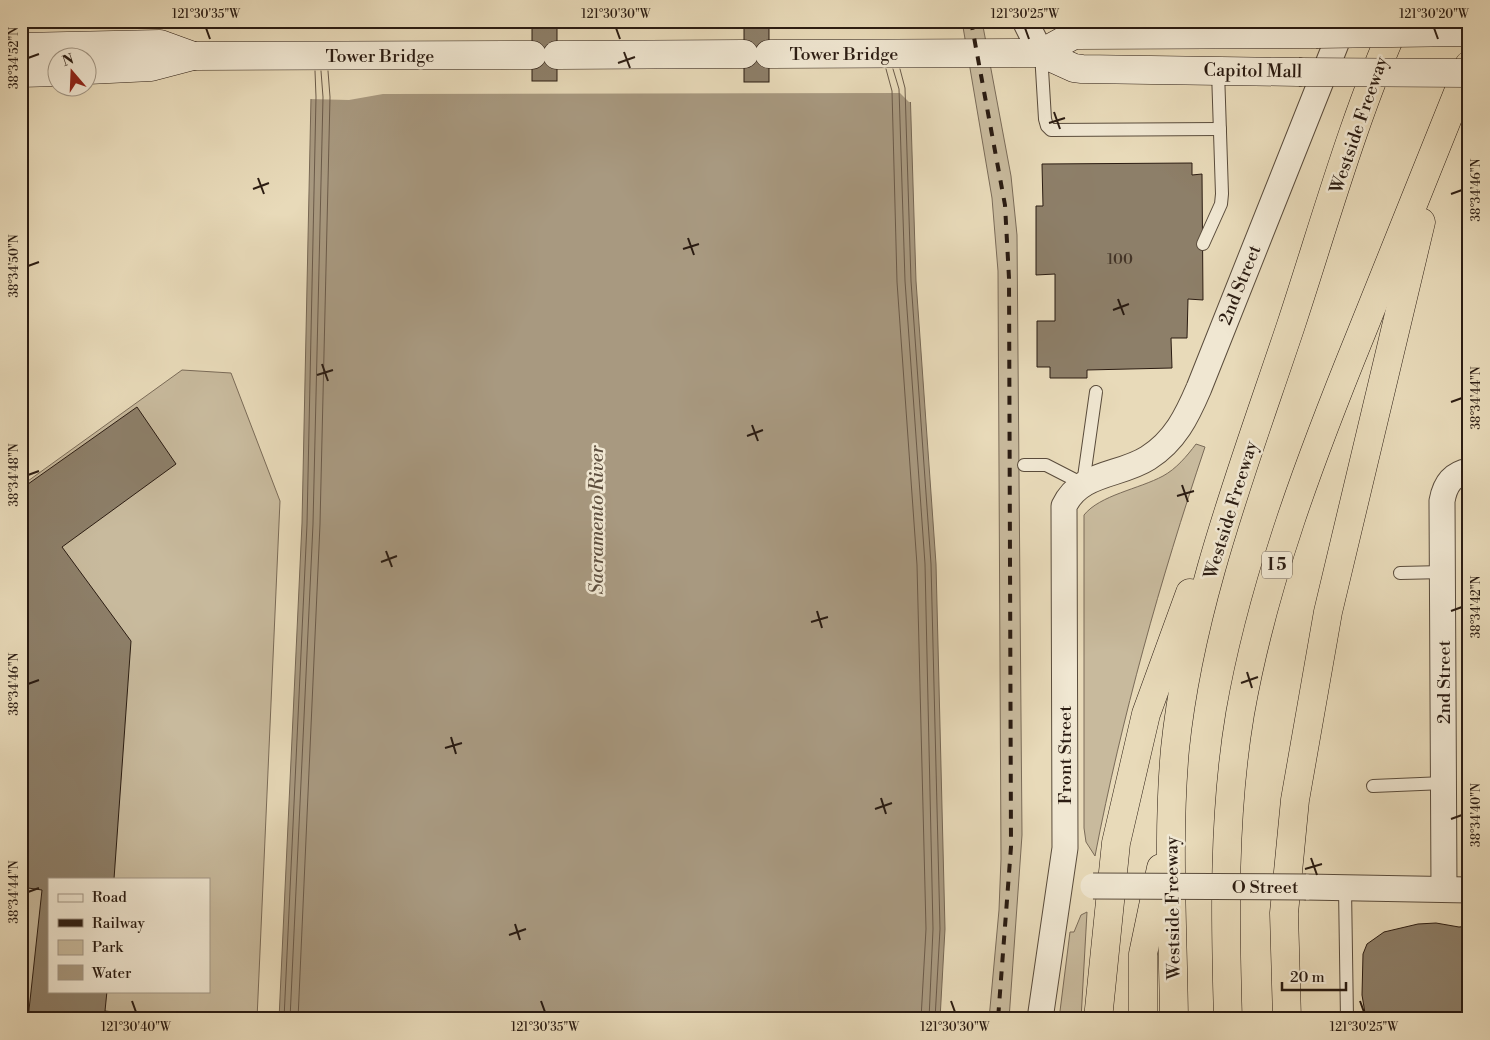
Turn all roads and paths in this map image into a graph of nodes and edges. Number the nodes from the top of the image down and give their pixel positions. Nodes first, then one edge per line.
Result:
1 (1025, 21) edge
2 (1397, 21) edge
3 (1355, 25) edge
4 (1469, 32) edge
5 (21, 47) edge
6 (1041, 53) junction
7 (919, 54) joint
8 (193, 56) junction
9 (1469, 65) edge
10 (98, 70) edge
11 (1218, 71) junction
12 (48, 72) edge
13 (21, 73) edge
14 (1344, 73) junction
15 (1469, 73) edge
16 (1220, 129) junction
17 (1440, 136) junction
18 (1202, 244) dead end
19 (1096, 392) dead end
20 (1024, 465) dead end
21 (1460, 475) edge
22 (1078, 488) junction
23 (1231, 505) junction
24 (1444, 572) junction
25 (1400, 573) dead end
26 (1444, 783) junction
27 (1373, 786) dead end
28 (1171, 820) junction
29 (1061, 884) junction
30 (1345, 888) junction
31 (1444, 889) junction
32 (1469, 890) edge
33 (1040, 1019) edge
34 (1098, 1019) edge
35 (1143, 1019) edge
36 (1174, 1019) edge
37 (1228, 1019) edge
38 (1287, 1019) edge
39 (1347, 1019) edge

1 - 6 street
2 - 23 highway, Westside Freeway
3 - 4 main road, Capitol Mall, bridge
3 - 6 main road, Capitol Mall, bridge
3 - 14 street
3 - 22 street, 2nd Street
5 - 8 main road
6 - 7 main road, Capitol Mall
6 - 11 main road, Capitol Mall
6 - 16 lane
7 - 8 main road, Tower Bridge
8 - 10 main road
9 - 17 highway, I 5
11 - 14 main road, Capitol Mall, bridge
11 - 16 lane
12 - 13 main road
14 - 15 main road, Capitol Mall, bridge
16 - 18 lane
17 - 37 highway, I 5
17 - 38 highway
19 - 22 lane
20 - 22 lane
21 - 24 street, 2nd Street
22 - 29 street, Front Street
23 - 28 highway, Westside Freeway
23 - 34 highway
24 - 25 lane
24 - 26 street, 2nd Street
26 - 27 lane
26 - 31 street, 2nd Street
28 - 35 highway
28 - 36 highway, Westside Freeway
29 - 30 street, O Street, bridge
29 - 33 street, Front Street
30 - 31 street, O Street
30 - 39 lane
31 - 32 street, O Street

